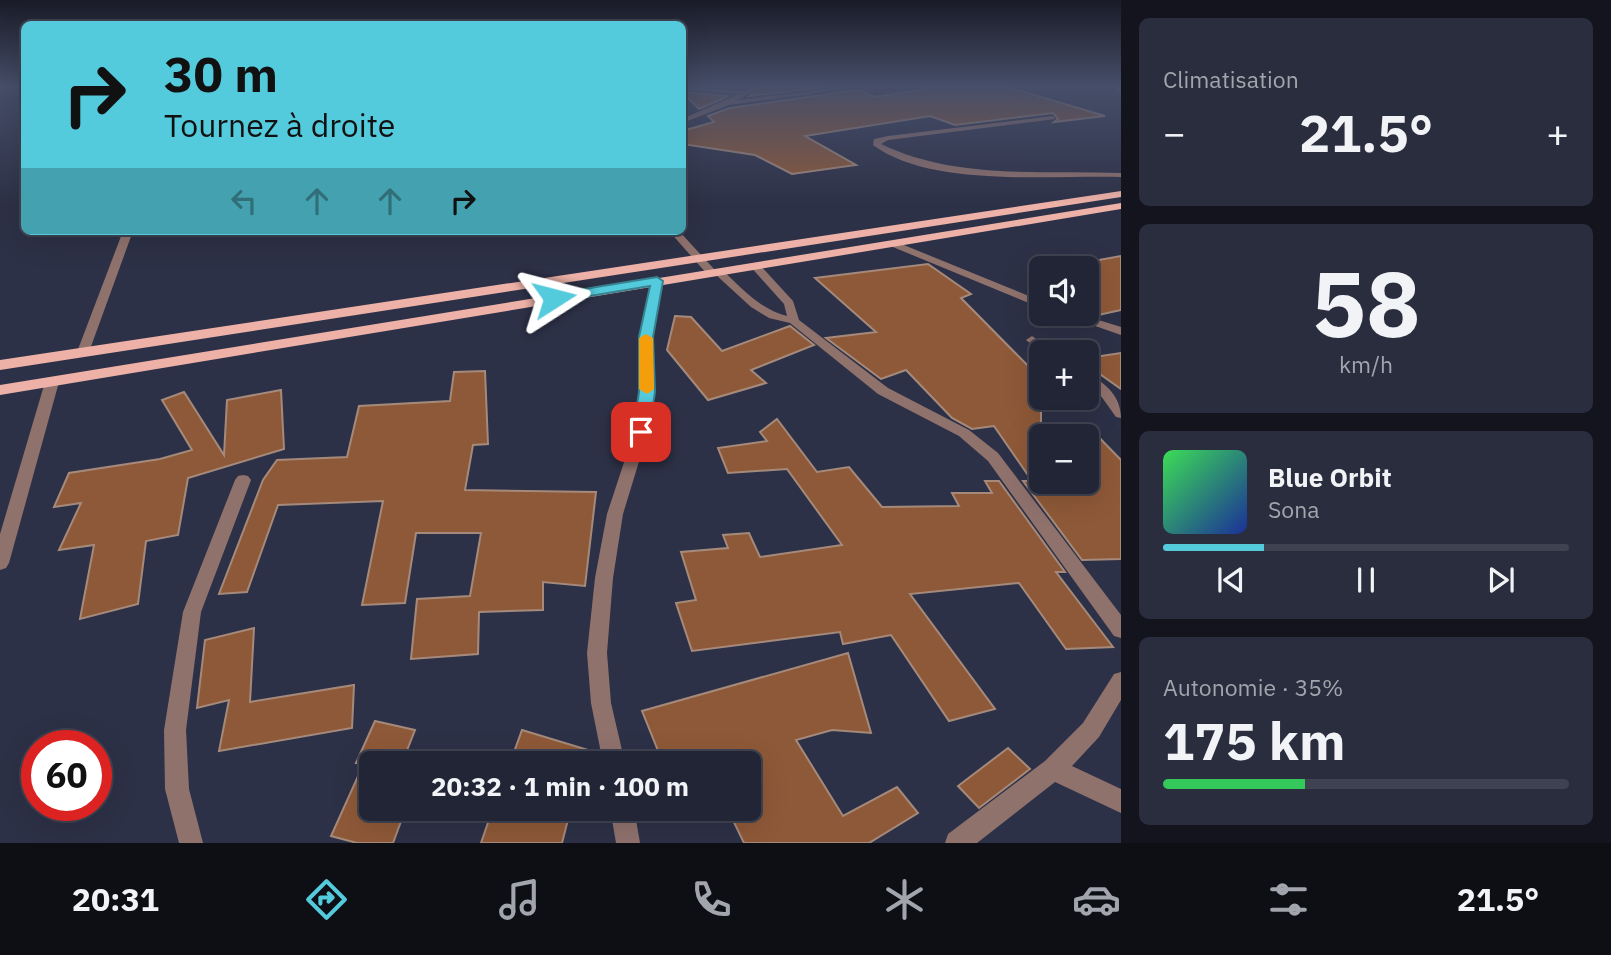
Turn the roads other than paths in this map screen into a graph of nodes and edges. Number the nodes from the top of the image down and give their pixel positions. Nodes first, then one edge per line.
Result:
1 (984, 126) edge
2 (1121, 175) edge
3 (1121, 194) edge
4 (1121, 206) edge
5 (127, 235) edge
6 (677, 235) edge
7 (891, 243) junction
8 (698, 259) junction
9 (754, 265) junction
10 (714, 271) junction
11 (657, 281) junction
12 (1029, 300) edge
13 (794, 321) junction
14 (1099, 324) edge
15 (1121, 331) edge
16 (83, 352) junction
17 (0, 365) edge
18 (52, 382) junction
19 (1099, 388) edge
20 (0, 390) edge
21 (1121, 414) edge
22 (243, 480) dead end
23 (0, 563) edge
24 (1121, 630) edge
25 (1121, 681) edge
26 (611, 751) edge
27 (1053, 769) junction
28 (1121, 801) edge
29 (624, 821) edge
30 (191, 843) edge
31 (628, 843) edge
32 (957, 843) edge

1 - 2 street
3 - 8 main road
4 - 7 main road
5 - 16 street
6 - 8 street
7 - 9 main road
7 - 12 street
8 - 10 street
8 - 16 main road
9 - 10 main road
9 - 13 street
10 - 11 main road
10 - 13 street
11 - 18 main road
11 - 26 street
13 - 24 street
14 - 15 street
16 - 17 main road
18 - 20 main road
18 - 23 street
19 - 21 street
22 - 30 street
25 - 27 street
27 - 28 street
27 - 32 street
29 - 31 street

